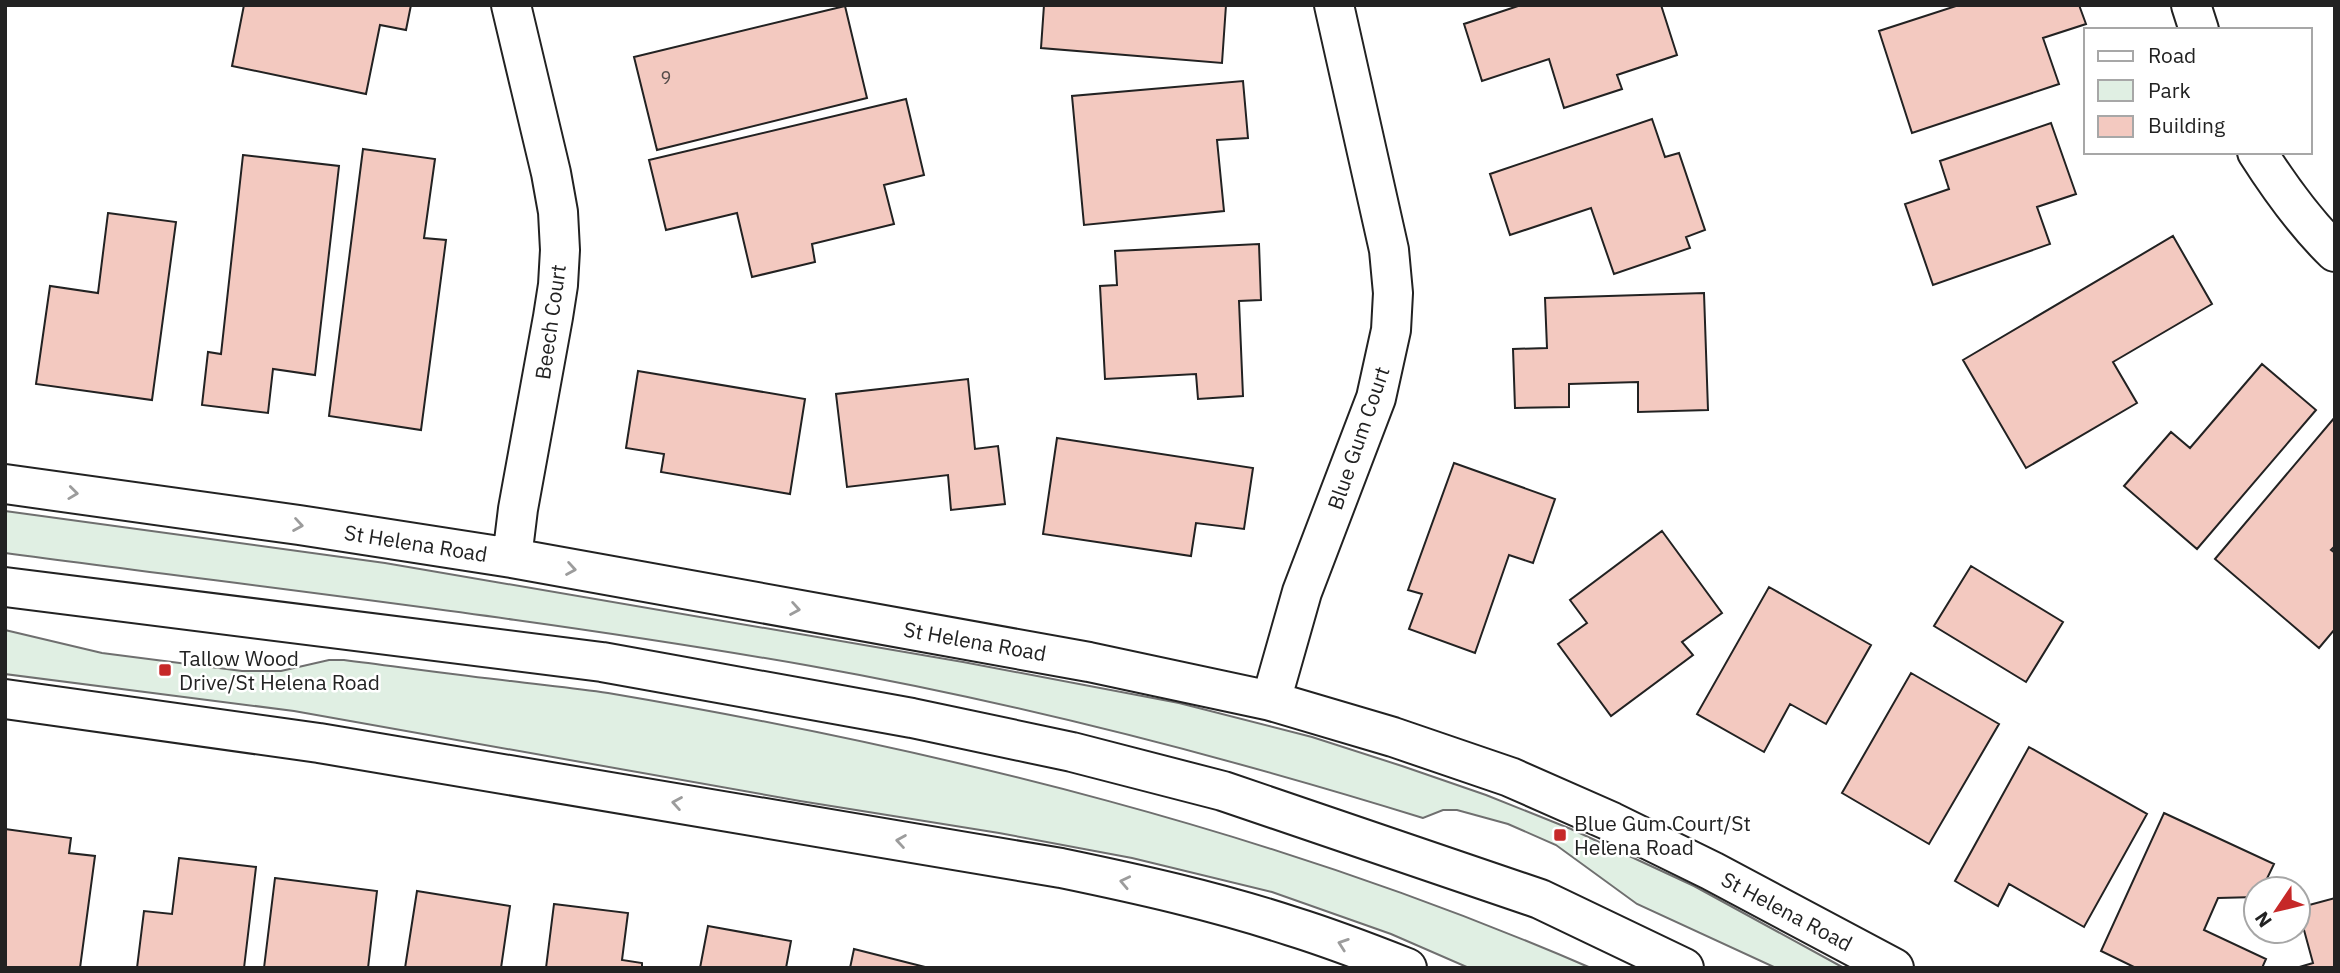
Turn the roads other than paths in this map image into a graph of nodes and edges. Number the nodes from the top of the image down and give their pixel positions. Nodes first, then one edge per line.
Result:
1 (511, 5) edge
2 (1334, 5) edge
3 (2191, 5) edge
4 (2198, 28) edge
5 (2258, 154) edge
6 (2335, 252) edge
7 (5, 484) edge
8 (512, 558) junction
9 (5, 587) edge
10 (5, 699) edge
11 (1271, 701) junction
12 (1407, 968) edge
13 (1684, 968) edge
14 (1894, 968) edge

1 - 8 street, Beech Court
2 - 11 street, Blue Gum Court
3 - 4 street
5 - 6 street
7 -> 8 street, St Helena Road
8 -> 11 street, St Helena Road
9 - 13 street
12 -> 10 street
11 - 14 street, St Helena Road

